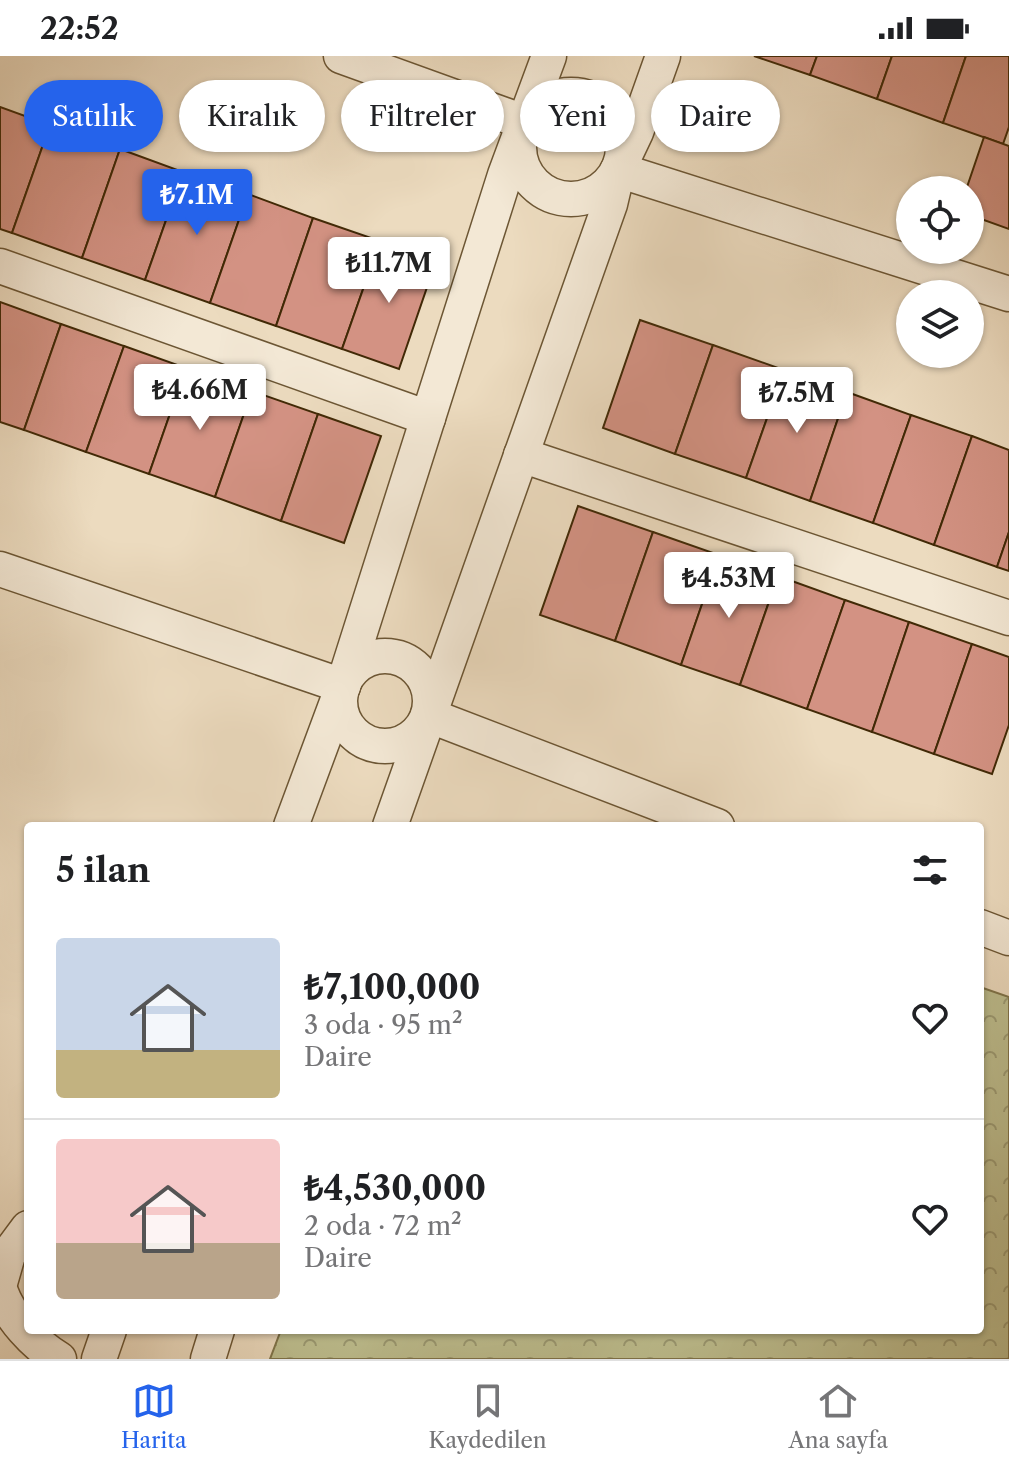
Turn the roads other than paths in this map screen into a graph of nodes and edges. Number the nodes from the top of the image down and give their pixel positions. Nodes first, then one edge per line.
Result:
1 (341, 56) edge
2 (549, 56) edge
3 (663, 56) edge
4 (540, 80) edge
5 (520, 121) edge
6 (520, 134) edge
7 (520, 135) edge
8 (623, 152) edge
9 (618, 170) junction
10 (0, 266) edge
11 (1009, 294) edge
12 (428, 418) junction
13 (521, 455) junction
14 (0, 569) edge
15 (1009, 618) edge
16 (343, 686) junction
17 (428, 715) junction
18 (292, 822) edge
19 (391, 822) edge
20 (707, 822) edge
21 (24, 1233) edge
22 (0, 1283) edge
23 (0, 1290) edge
24 (24, 1328) edge
25 (29, 1334) edge
26 (108, 1334) edge
27 (216, 1334) edge
28 (59, 1359) edge
29 (99, 1359) edge
30 (208, 1359) edge

1 - 5 street
2 - 4 street
3 - 9 street
6 - 12 street
7 - 9 street
8 - 9 street
9 - 11 street
9 - 13 street
10 - 12 street
12 - 16 street
13 - 15 street
13 - 17 street
14 - 16 street
16 - 17 street
16 - 17 street
16 - 18 street
17 - 19 street
17 - 20 street
21 - 22 street
23 - 24 street
25 - 28 street
26 - 29 street
27 - 30 street

